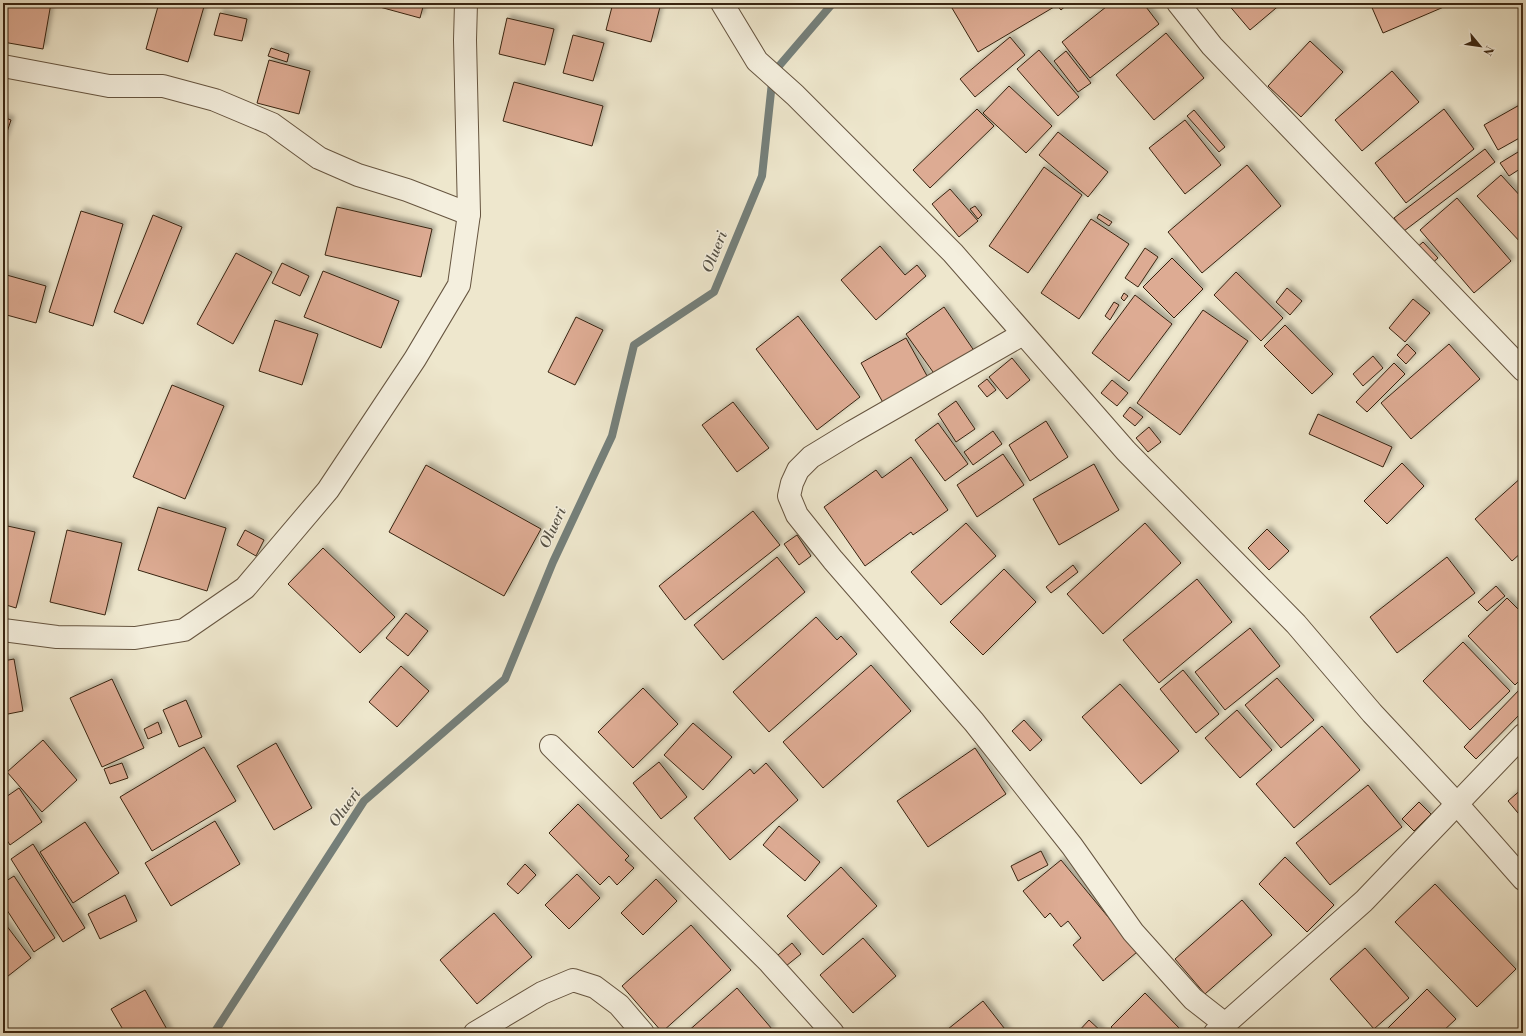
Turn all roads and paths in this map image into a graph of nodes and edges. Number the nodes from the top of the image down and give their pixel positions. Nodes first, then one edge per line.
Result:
1 (466, 3) edge
2 (722, 3) edge
3 (1178, 3) edge
4 (3, 66) edge
5 (470, 214) junction
6 (1023, 334) junction
7 (1523, 370) edge
8 (3, 630) edge
9 (1523, 735) edge
10 (551, 746) dead end
11 (1457, 804) junction
12 (1523, 878) edge
13 (1220, 1029) edge
14 (475, 1033) edge
15 (643, 1033) edge
16 (833, 1033) edge

1 - 5 street
2 - 6 street
3 - 7 street
4 - 5 street
5 - 8 street
6 - 11 street
6 - 13 street
9 - 11 street
10 - 16 street
11 - 12 street
11 - 13 street
14 - 15 street

